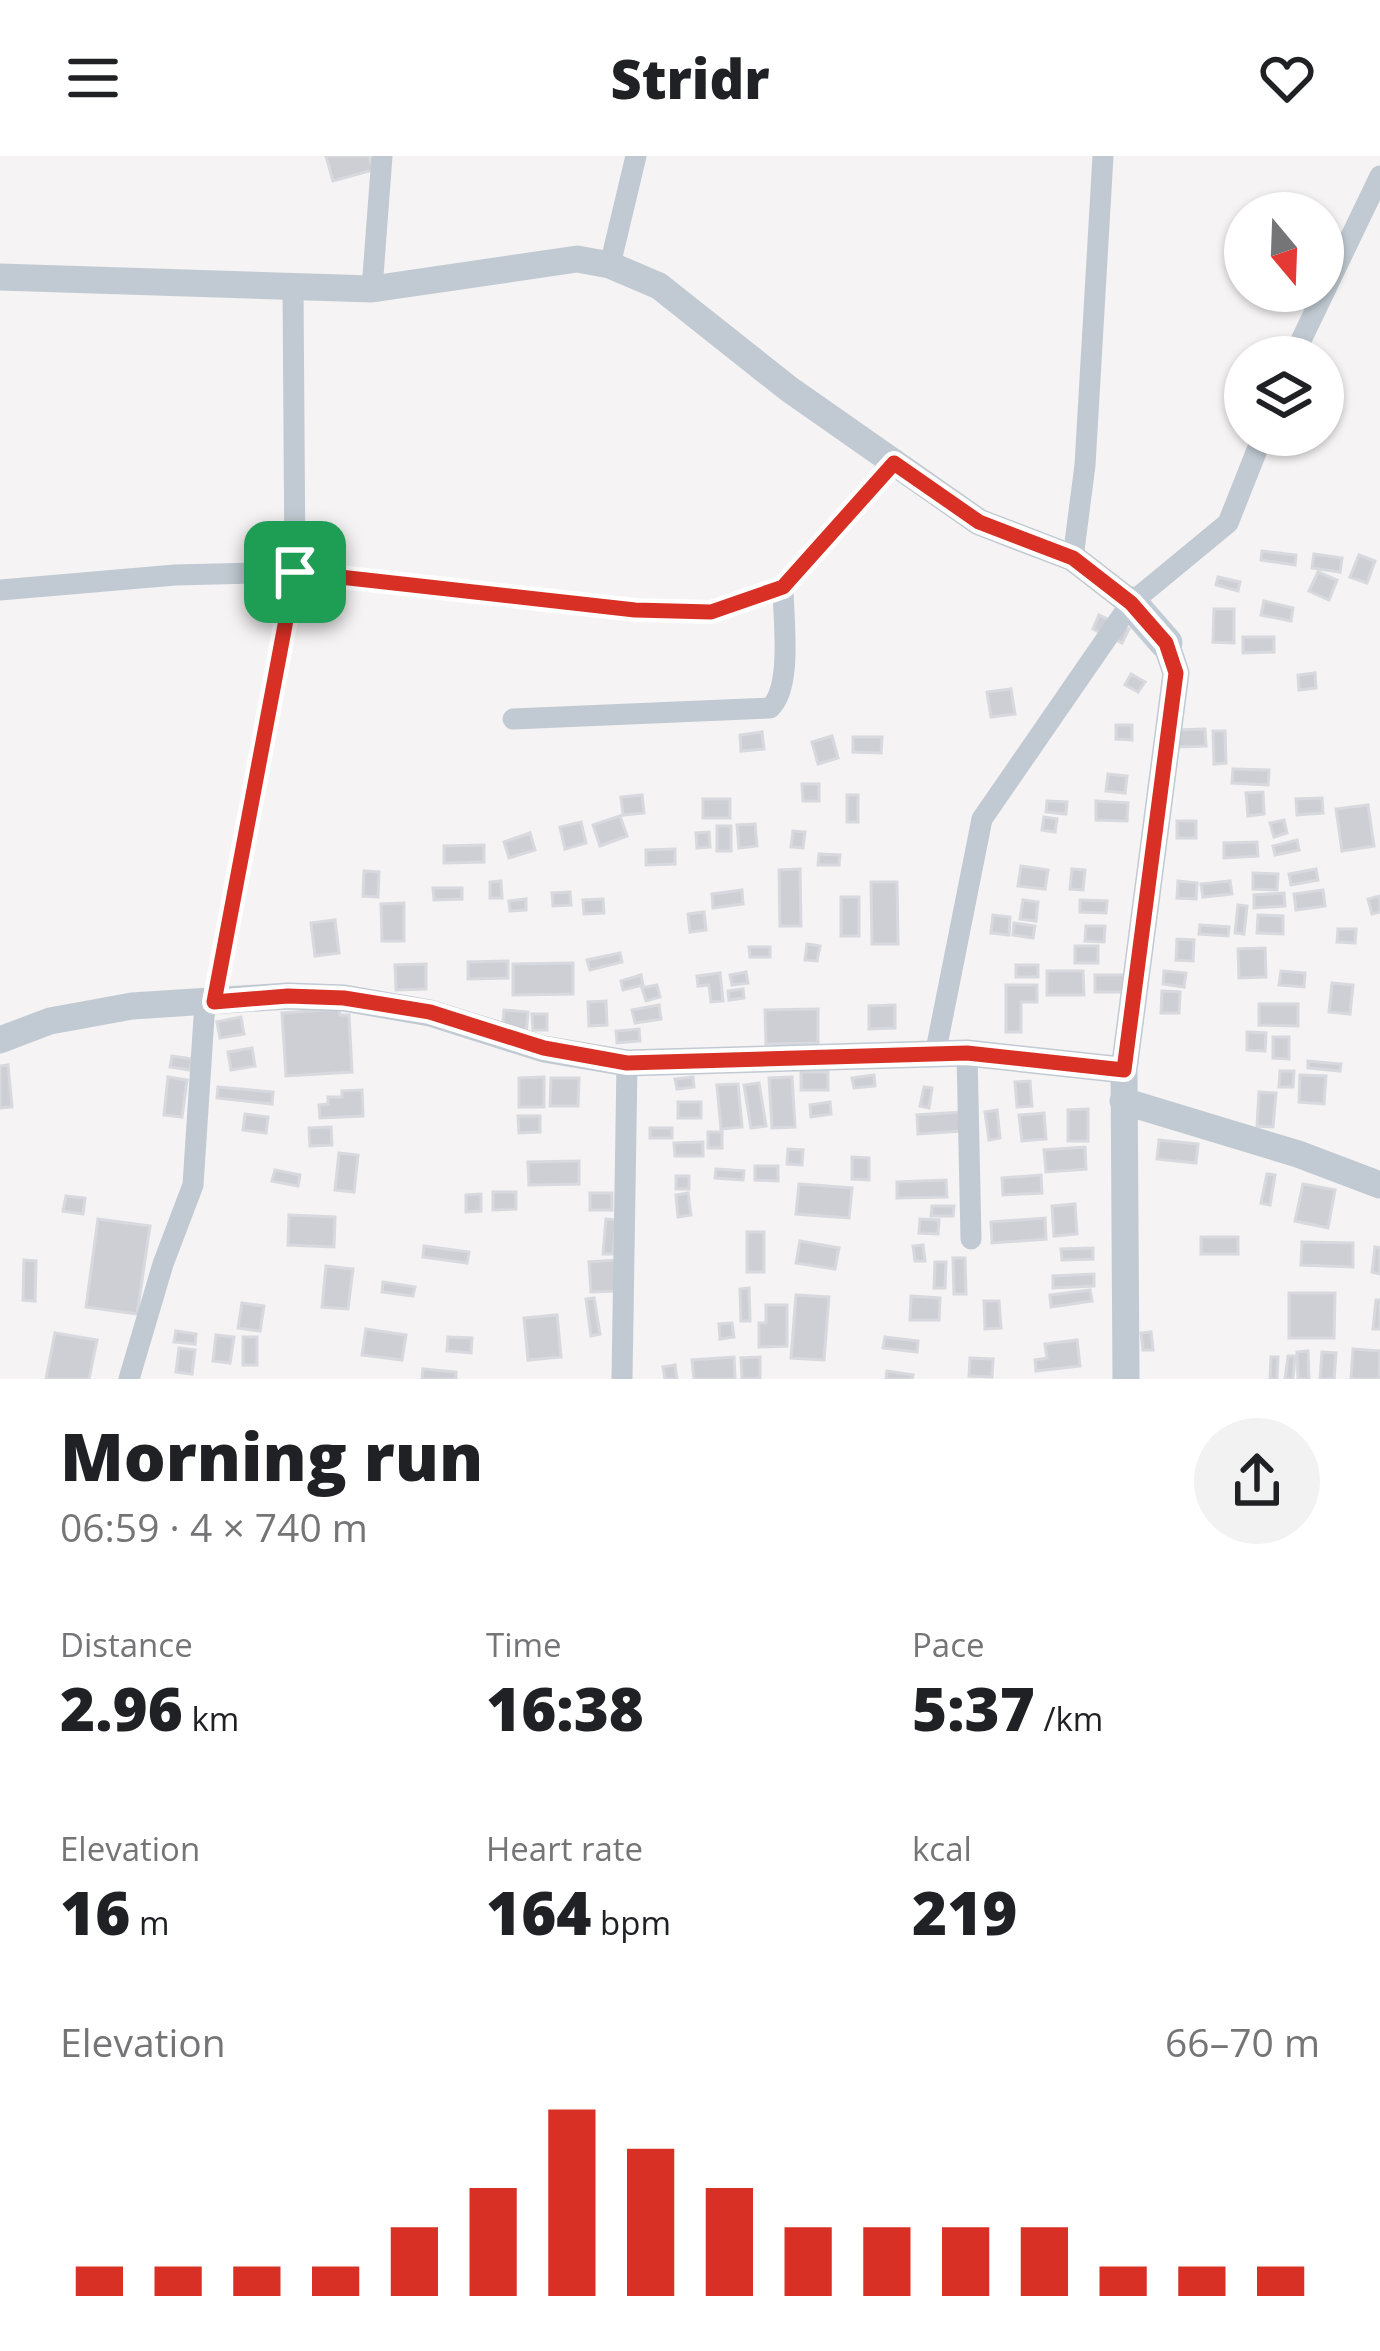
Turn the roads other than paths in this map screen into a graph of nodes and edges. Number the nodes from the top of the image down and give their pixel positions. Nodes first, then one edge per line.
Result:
1 (382, 156) edge
2 (636, 156) edge
3 (1103, 156) edge
4 (1380, 176) edge
5 (610, 265) junction
6 (0, 277) edge
7 (293, 287) junction
8 (371, 290) junction
9 (1303, 336) edge
10 (1255, 456) edge
11 (894, 463) junction
12 (1073, 558) junction
13 (295, 572) junction
14 (783, 587) junction
15 (0, 590) edge
16 (1131, 603) junction
17 (1166, 643) joint
18 (513, 719) dead end
19 (210, 1002) junction
20 (0, 1040) edge
21 (967, 1053) junction
22 (935, 1055) junction
23 (627, 1063) junction
24 (1124, 1070) junction
25 (1123, 1101) junction
26 (1380, 1185) edge
27 (971, 1239) dead end
28 (129, 1379) edge
29 (622, 1379) edge
30 (1126, 1379) edge

1 - 8 street
2 - 5 street
3 - 12 street
4 - 9 street
5 - 8 street
5 - 11 street
6 - 7 street
7 - 8 street
7 - 13 street
10 - 16 street
11 - 12 street
11 - 14 street
12 - 16 street
13 - 14 street
13 - 15 street
13 - 19 street
14 - 18 street
16 - 17 main road
16 - 22 street
17 - 24 street
19 - 20 street
19 - 23 street
19 - 28 street
21 - 22 street
21 - 24 street
21 - 27 street
22 - 23 street
23 - 29 street
24 - 25 street
25 - 26 street
25 - 30 street

